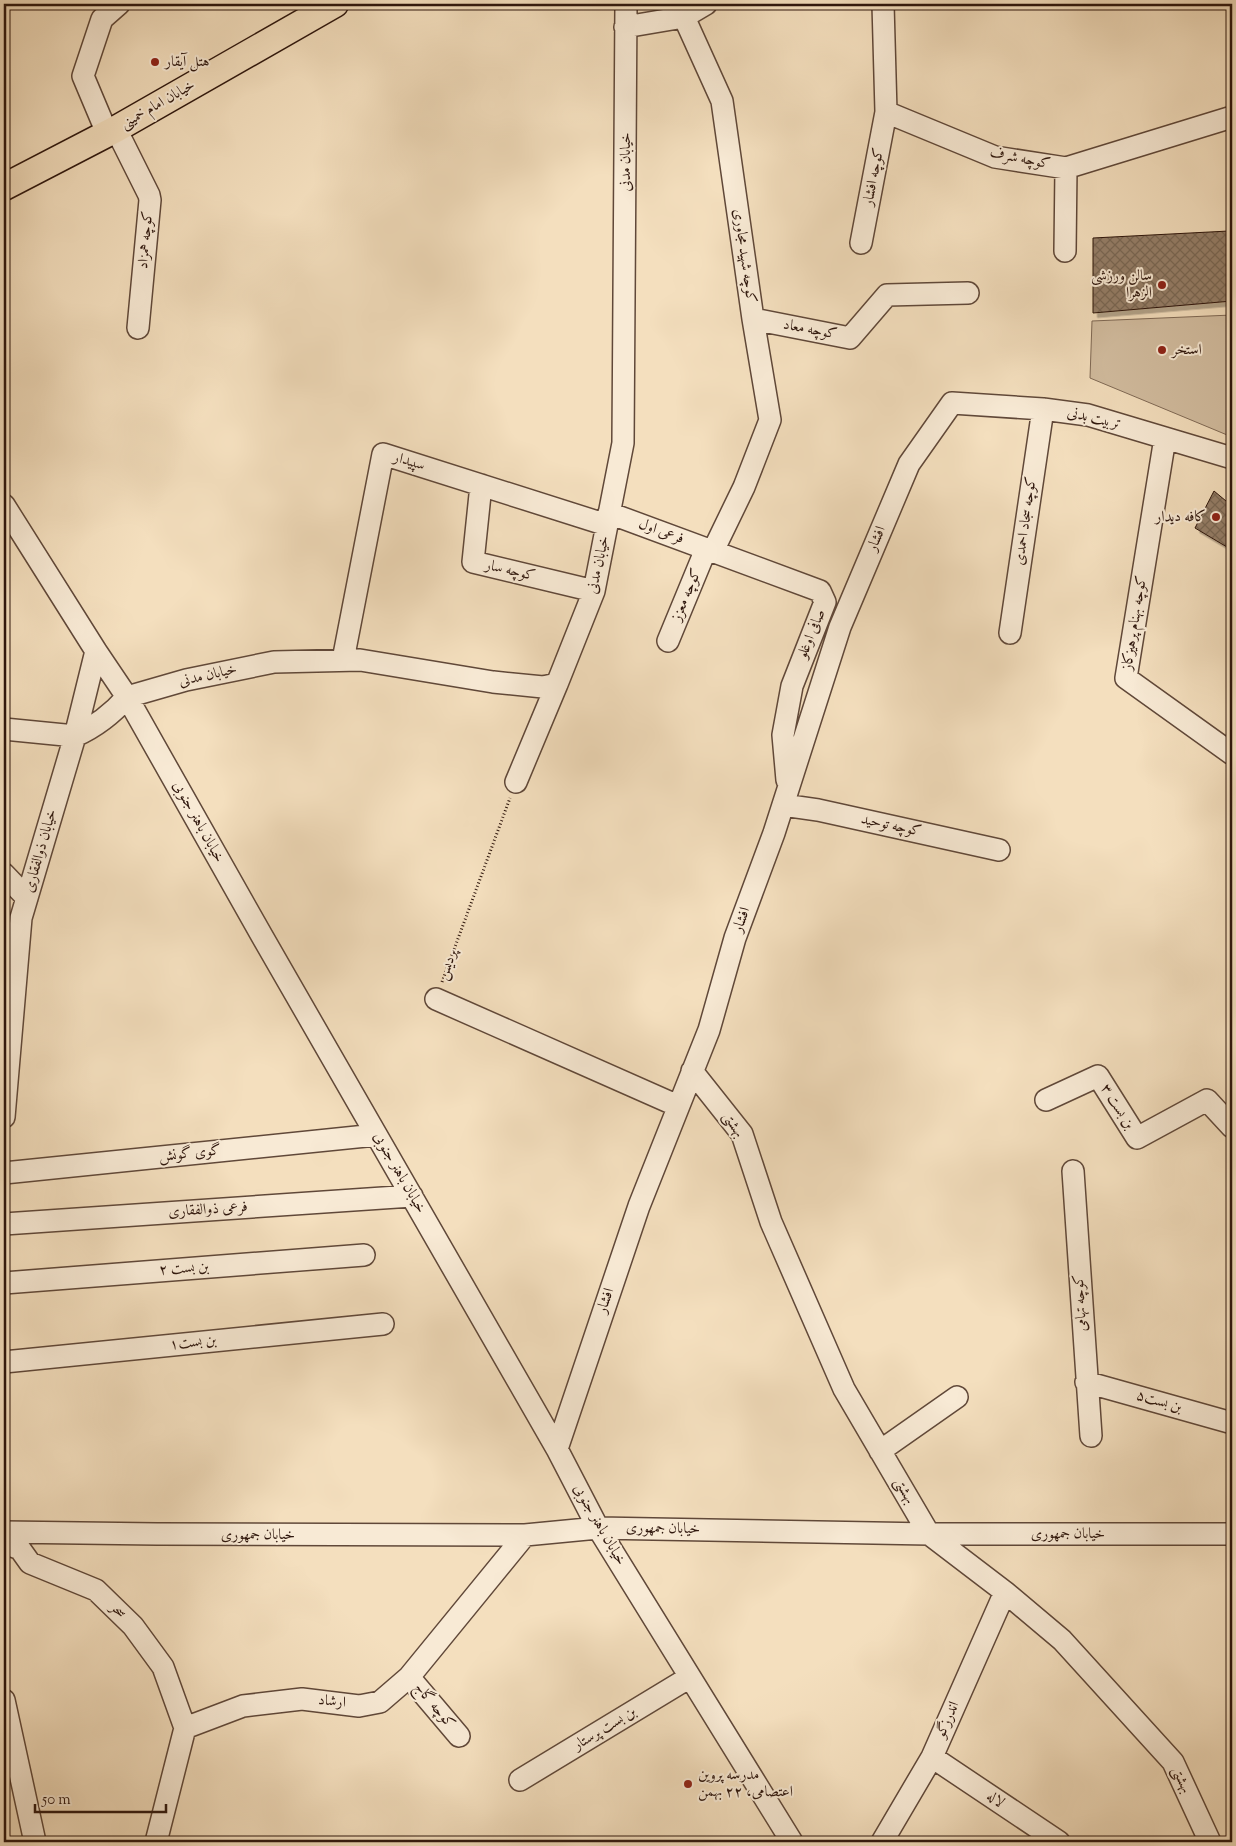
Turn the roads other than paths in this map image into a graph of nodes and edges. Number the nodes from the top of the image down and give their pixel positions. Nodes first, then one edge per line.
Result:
1 (119, 4) edge
2 (335, 4) edge
3 (626, 4) edge
4 (706, 4) edge
5 (883, 4) edge
6 (684, 17) junction
7 (626, 27) junction
8 (886, 112) junction
9 (1232, 117) edge
10 (112, 131) junction
11 (1066, 168) junction
12 (4, 187) edge
13 (861, 243) dead end
14 (1065, 251) dead end
15 (968, 293) dead end
16 (752, 319) junction
17 (138, 328) dead end
18 (952, 403) joint
19 (1043, 409) junction
20 (1164, 438) junction
21 (1232, 458) edge
22 (481, 485) junction
23 (4, 505) edge
24 (608, 519) junction
25 (710, 550) junction
26 (594, 591) junction
27 (1010, 633) dead end
28 (668, 641) dead end
29 (96, 651) junction
30 (343, 660) junction
31 (557, 684) junction
32 (127, 697) junction
33 (4, 729) edge
34 (75, 736) junction
35 (1232, 754) edge
36 (516, 782) road end
37 (785, 798) junction
38 (999, 850) dead end
39 (4, 874) edge
40 (27, 898) junction
41 (436, 999) road end
42 (692, 1071) junction
43 (1046, 1100) dead end
44 (678, 1106) junction
45 (4, 1117) edge
46 (1232, 1127) edge
47 (376, 1134) junction
48 (1073, 1171) dead end
49 (4, 1173) edge
50 (412, 1196) junction
51 (4, 1224) edge
52 (364, 1255) dead end
53 (4, 1283) edge
54 (383, 1324) dead end
55 (4, 1362) edge
56 (1086, 1382) junction
57 (957, 1397) dead end
58 (1232, 1423) edge
59 (1091, 1436) dead end
60 (556, 1448) junction
61 (880, 1450) junction
62 (598, 1528) junction
63 (4, 1532) edge
64 (929, 1534) junction
65 (1232, 1534) edge
66 (525, 1535) junction
67 (4, 1542) edge
68 (1005, 1592) junction
69 (409, 1677) junction
70 (690, 1677) junction
71 (4, 1700) edge
72 (185, 1728) junction
73 (459, 1736) dead end
74 (932, 1757) junction
75 (520, 1780) dead end
76 (35, 1842) edge
77 (156, 1842) edge
78 (792, 1842) edge
79 (882, 1842) edge
80 (1059, 1842) edge
81 (1210, 1842) edge

1 - 10 street, کوچه همزاد
2 - 10 main road, خیابان امام خمینی
3 - 7 street, خیابان مدنی
4 - 6 street
5 - 8 street
6 - 7 street
6 - 16 street, کوچه شهید مجاوری
7 - 24 street, خیابان مدنی
8 - 11 street, کوچه شرف
8 - 13 street, کوچه افشار
9 - 11 street, کوچه شرف
10 - 12 main road, خیابان امام خمینی
10 - 17 street, کوچه همزاد
11 - 14 street
15 - 16 street, کوچه معاد
16 - 25 street, کوچه شهید مجاوری
18 - 19 street, تربیت بدنی
18 - 37 street, افشار
19 - 20 street, تربیت بدنی
19 - 27 street, کوچه سجاد احمدی
20 - 21 street, تربیت بدنی
20 - 35 street, کوچه بهنام پرهیزکاز
22 - 24 street, سپیدار
22 - 26 street, کوچه سار
22 - 30 street, سپیدار
23 - 29 street, خیابان باهنر جنوبی
24 - 25 street, فرعی اول
24 - 26 street, خیابان مدنی
25 - 28 street, کوچه معزز
25 - 37 street, صافی اوغلو
26 - 31 street, خیابان مدنی
29 - 32 street, خیابان باهنر جنوبی
29 - 34 street, خیابان ذوالفقاری
30 - 31 street, خیابان مدنی
30 - 32 street, خیابان مدنی
31 - 36 street
32 - 34 street
32 - 47 street, خیابان باهنر جنوبی
33 - 34 street
34 - 40 street, خیابان ذوالفقاری
37 - 38 street, کوچه توحید
37 - 42 street, افشار
39 - 40 street
40 - 45 street, خیابان ذوالفقاری
41 - 44 street, پردیس
42 - 44 street, افشار
42 - 61 street, بهشتی
43 - 46 street, بن بست ۳
44 - 60 street, افشار
47 - 49 street, گوی گونش
47 - 50 street, خیابان باهنر جنوبی
48 - 56 street, کوچه تهامی
50 - 51 street, فرعی ذوالفقاری
50 - 60 street, خیابان باهنر جنوبی
52 - 53 street, بن بست ۲
54 - 55 street, بن بست۱
56 - 58 street, بن بست۵
56 - 59 street, کوچه تهامی
57 - 61 street
60 - 62 street, خیابان باهنر جنوبی
61 - 64 street, بهشتی
62 - 64 street, خیابان جمهوری
62 - 66 street, خیابان جمهوری
62 - 70 street, خیابان باهنر جنوبی
63 - 66 street, خیابان جمهوری
64 - 65 street, خیابان جمهوری
64 - 68 street, بهشتی
66 - 69 street, ارشاد
67 - 72 street, سحر
68 - 74 street, اندرزگو
68 - 81 street, بهشتی
69 - 72 street, ارشاد
69 - 73 street, کوچه گاج
70 - 75 street, بن بست پرستار
70 - 78 street, خیابان باهنر جنوبی
71 - 76 street
72 - 77 street
74 - 79 street, اندرزگو
74 - 80 street, لاله

